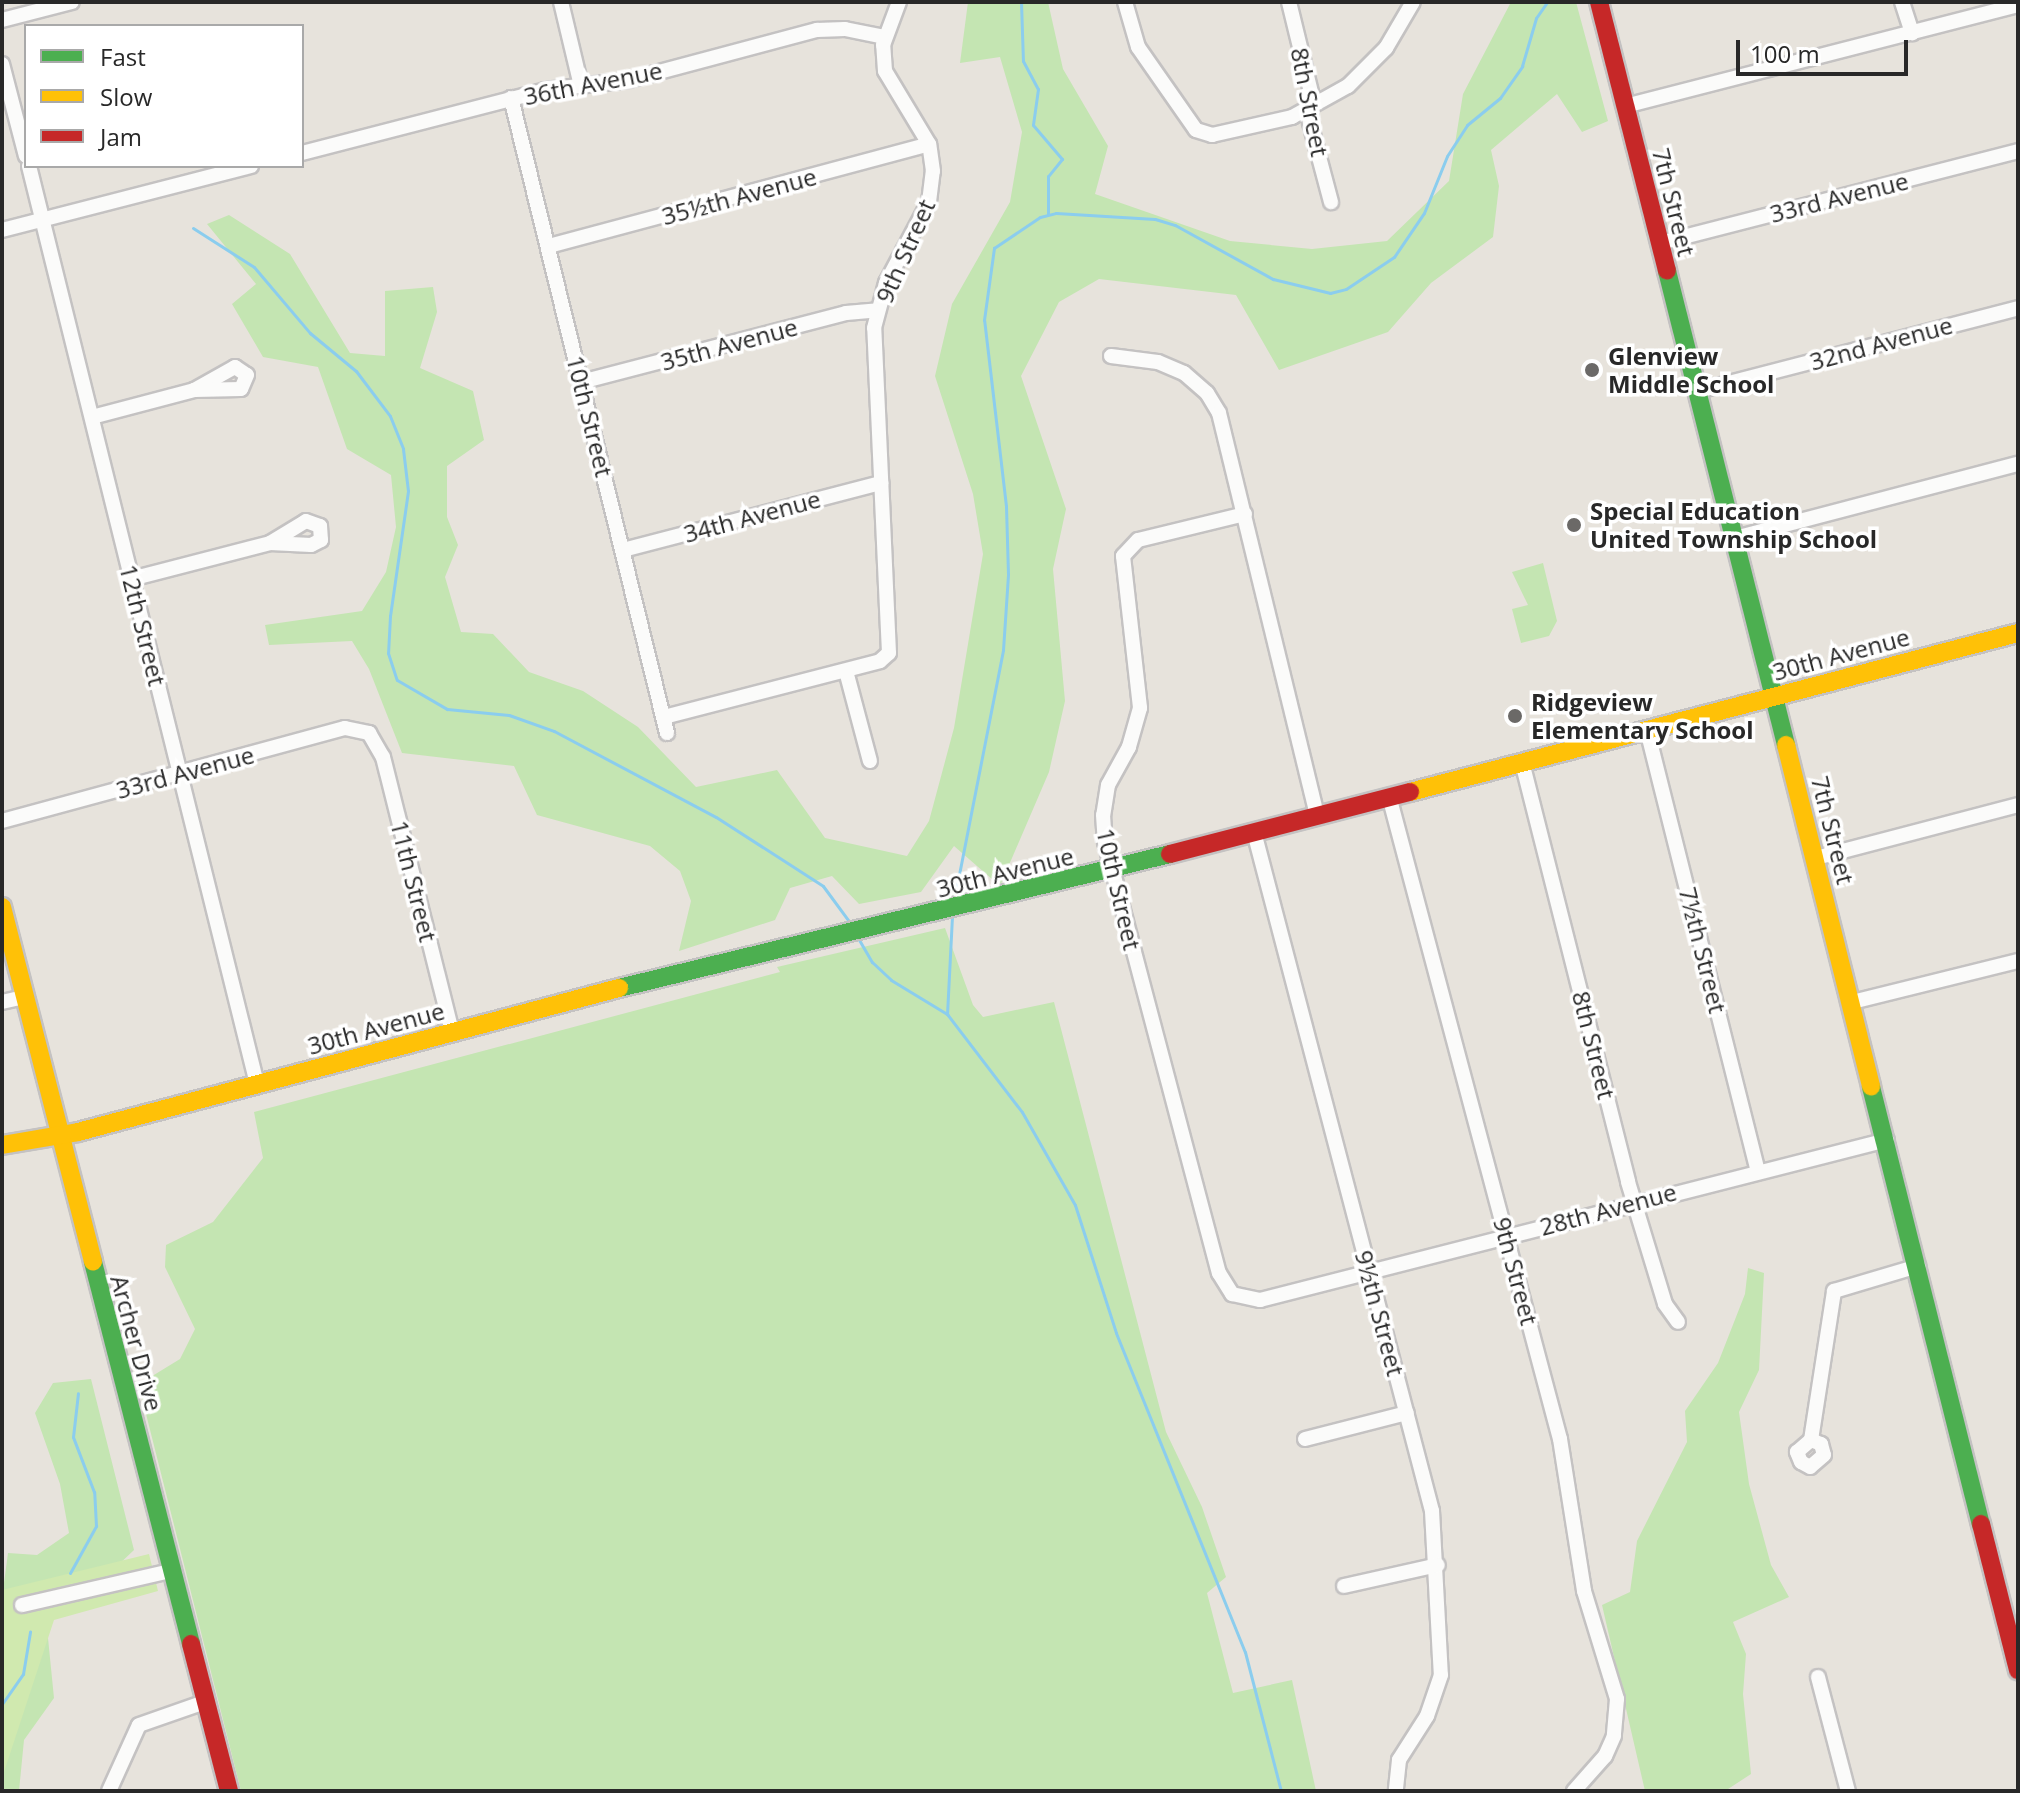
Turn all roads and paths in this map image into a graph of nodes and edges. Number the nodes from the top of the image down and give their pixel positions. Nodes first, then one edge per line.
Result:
1 (72, 2) edge
2 (561, 2) edge
3 (899, 2) edge
4 (1125, 2) edge
5 (1289, 2) edge
6 (1413, 2) edge
7 (1599, 2) edge
8 (1902, 2) edge
9 (2018, 5) edge
10 (2, 20) edge
11 (1912, 33) junction
12 (885, 37) junction
13 (2, 64) edge
14 (581, 86) junction
15 (511, 98) junction
16 (1625, 106) junction
17 (1313, 109) junction
18 (929, 144) junction
19 (24, 148) edge
20 (2018, 151) edge
21 (304, 152) edge
22 (30, 168) edge
23 (243, 168) edge
24 (1331, 202) dead end
25 (43, 220) junction
26 (2, 230) edge
27 (1660, 243) junction
28 (549, 246) junction
29 (2018, 308) edge
30 (878, 310) junction
31 (1111, 356) dead end
32 (581, 382) junction
33 (194, 390) dead end
34 (1698, 391) junction
35 (92, 417) junction
36 (2018, 464) edge
37 (881, 483) junction
38 (1245, 514) junction
39 (1735, 538) junction
40 (270, 543) dead end
41 (623, 550) junction
42 (131, 579) junction
43 (2018, 633) edge
44 (846, 671) junction
45 (1774, 697) junction
46 (664, 717) junction
47 (1647, 730) junction
48 (369, 733) joint
49 (667, 733) dead end
50 (870, 761) dead end
51 (1522, 762) junction
52 (178, 774) junction
53 (1389, 796) junction
54 (2018, 805) edge
55 (1317, 816) junction
56 (2, 821) edge
57 (1254, 832) junction
58 (1816, 858) junction
59 (1113, 869) junction
60 (2, 907) edge
61 (2018, 961) edge
62 (24, 997) junction
63 (2, 1002) edge
64 (1852, 1002) junction
65 (452, 1032) junction
66 (257, 1084) junction
67 (59, 1135) junction
68 (1887, 1140) junction
69 (2, 1145) edge
70 (1758, 1171) junction
71 (1636, 1202) junction
72 (1506, 1236) junction
73 (1918, 1266) junction
74 (1370, 1272) junction
75 (1237, 1296) joint
76 (1678, 1322) dead end
77 (1407, 1413) junction
78 (1305, 1439) dead end
79 (1811, 1440) dead end
80 (1438, 1565) junction
81 (171, 1571) junction
82 (1344, 1586) dead end
83 (22, 1605) dead end
84 (2018, 1670) edge
85 (1818, 1677) dead end
86 (205, 1702) junction
87 (109, 1791) edge
88 (229, 1791) edge
89 (1396, 1791) edge
90 (1574, 1791) edge
91 (1848, 1791) edge

1 - 10 street
2 - 14 street
3 - 12 street, 9th Street
4 - 17 street
5 - 17 street, 8th Street
6 - 17 street
7 - 16 street, 7th Street
8 - 11 street
9 - 11 street
11 - 16 street
12 - 14 street, 36th Avenue
12 - 18 street, 9th Street
13 - 19 street
14 - 15 street, 36th Avenue
15 - 21 street, 36th Avenue
15 - 28 street, 10th Street
16 - 27 street, 7th Street
17 - 24 street, 8th Street
18 - 28 street, 35½th Avenue
18 - 30 street, 9th Street
20 - 27 street, 33rd Avenue
22 - 25 street, 12th Street
23 - 25 street
25 - 26 street
25 - 35 street, 12th Street
27 - 34 street, 7th Street
28 - 32 street, 10th Street
29 - 34 street, 32nd Avenue
30 - 32 street, 35th Avenue
30 - 37 street, 9th Street
31 - 38 street
32 - 41 street, 10th Street
33 - 35 street
34 - 39 street, 7th Street
35 - 42 street, 12th Street
36 - 39 street
37 - 41 street, 34th Avenue
37 - 44 street, 9th Street
38 - 55 street
38 - 59 street, 10th Street
39 - 45 street, 7th Street
40 - 42 street
41 - 46 street, 10th Street
42 - 52 street, 12th Street
43 - 45 street, 30th Avenue
44 - 46 street
44 - 50 street
45 - 47 street, 30th Avenue
45 - 58 street, 7th Street
46 - 49 street, 10th Street
47 - 51 street, 30th Avenue
47 - 70 street, 7½th Street
48 - 52 street, 33rd Avenue
48 - 65 street, 11th Street
51 - 53 street, 30th Avenue
51 - 71 street, 8th Street
52 - 56 street, 33rd Avenue
52 - 66 street, 12th Street
53 - 55 street, 30th Avenue
53 - 72 street, 9th Street
54 - 58 street
55 - 57 street, 30th Avenue
57 - 59 street, 30th Avenue
57 - 74 street, 9½th Street
58 - 64 street, 7th Street
59 - 65 street, 30th Avenue
59 - 75 street, 10th Street
60 - 62 street, Archer Drive
61 - 64 street
62 - 63 street
62 - 67 street, Archer Drive
64 - 68 street, 7th Street
65 - 66 street, 30th Avenue
66 - 67 street, 30th Avenue
67 - 69 street, 30th Avenue
67 - 81 street, Archer Drive
68 - 70 street, 28th Avenue
68 - 73 street, 7th Street
70 - 71 street, 28th Avenue
71 - 72 street, 28th Avenue
71 - 76 street, 8th Street
72 - 74 street, 28th Avenue
72 - 90 street, 9th Street
73 - 79 street
73 - 84 street, 7th Street
74 - 75 street, 28th Avenue
74 - 77 street, 9½th Street
77 - 78 street
77 - 80 street, 9½th Street
80 - 82 street
80 - 89 street, 9½th Street
81 - 83 street
81 - 86 street, Archer Drive
85 - 91 street
86 - 87 street
86 - 88 street, Archer Drive

